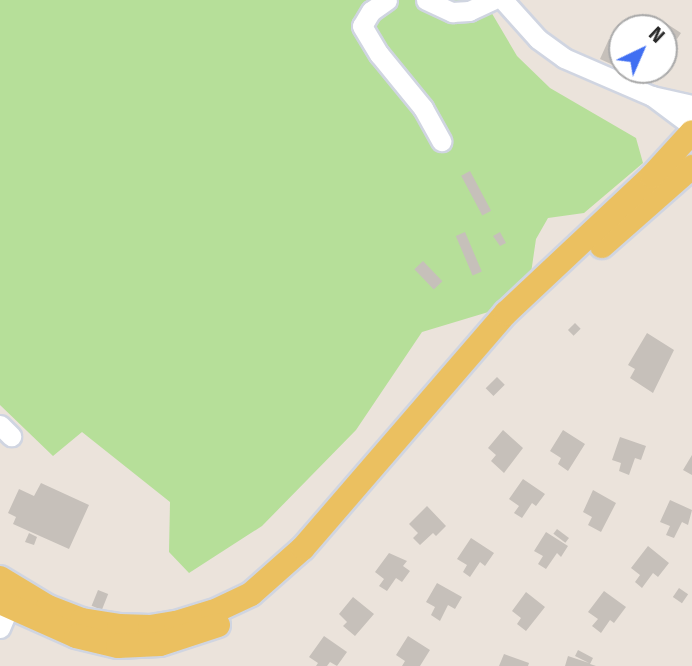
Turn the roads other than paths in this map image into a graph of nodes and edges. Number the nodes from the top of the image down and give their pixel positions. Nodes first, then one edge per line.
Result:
1 (387, 0) edge
2 (426, 0) edge
3 (493, 0) edge
4 (503, 0) edge
5 (652, 96) junction
6 (692, 105) edge
7 (692, 129) edge
8 (441, 141) dead end
9 (692, 167) edge
10 (6, 601) edge

1 - 8 street
2 - 3 street
4 - 5 street
5 - 6 street
5 - 7 street
7 - 10 main road
9 - 10 main road

